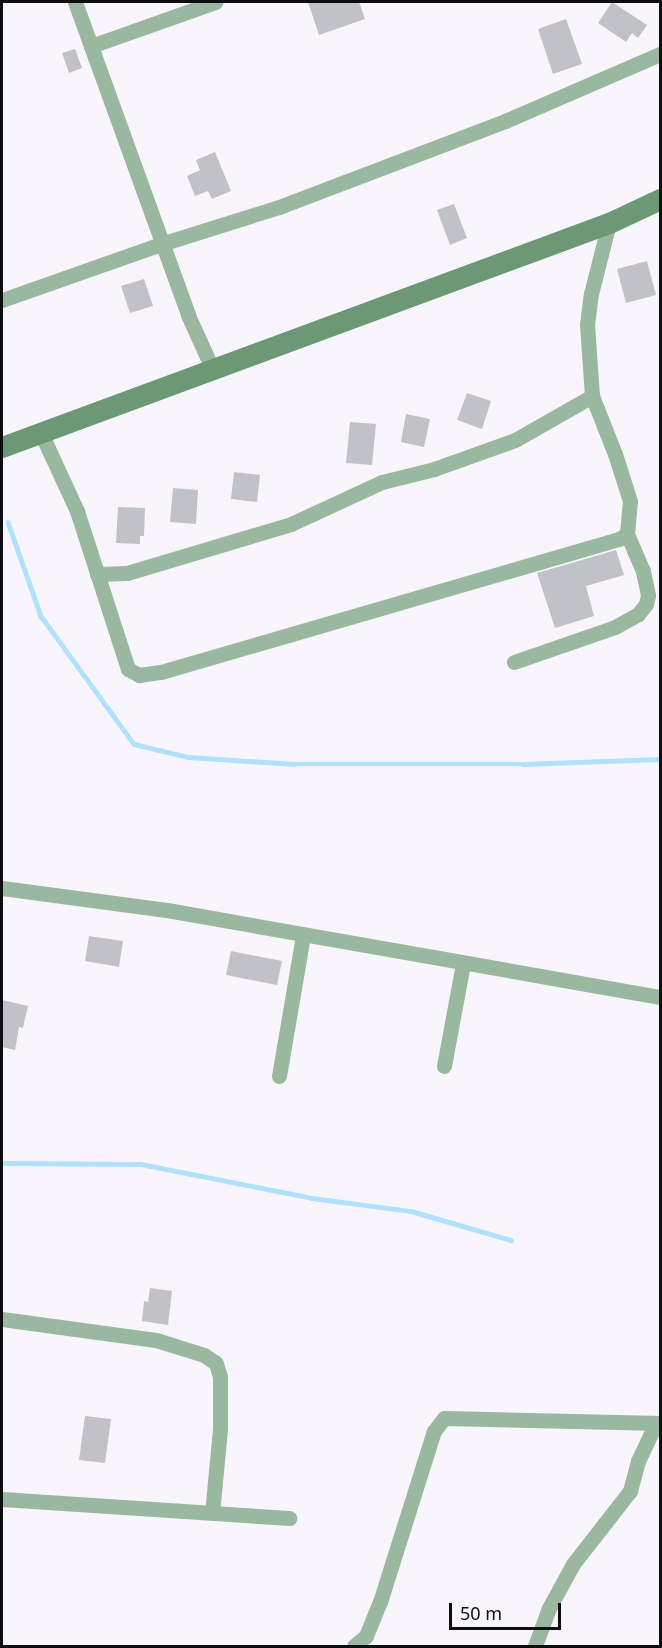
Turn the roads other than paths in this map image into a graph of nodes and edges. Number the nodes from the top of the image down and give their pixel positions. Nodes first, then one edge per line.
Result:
1 (75, 2) edge
2 (215, 2) edge
3 (91, 46) junction
4 (660, 54) edge
5 (660, 199) edge
6 (609, 223) junction
7 (161, 244) junction
8 (2, 300) edge
9 (212, 368) junction
10 (592, 396) junction
11 (40, 433) junction
12 (2, 447) edge
13 (627, 534) junction
14 (97, 574) junction
15 (514, 662) dead end
16 (2, 888) edge
17 (303, 935) junction
18 (463, 963) junction
19 (660, 997) edge
20 (444, 1066) dead end
21 (279, 1076) dead end
22 (2, 1319) edge
23 (658, 1423) edge
24 (2, 1499) edge
25 (212, 1513) junction
26 (289, 1518) dead end
27 (354, 1647) edge
28 (535, 1647) edge

1 - 3 street
2 - 3 street
3 - 7 street
4 - 7 street
5 - 6 main road
6 - 9 main road
6 - 10 street
7 - 8 street
7 - 9 street
9 - 11 main road
10 - 13 street
10 - 14 street
11 - 12 main road
11 - 14 street
13 - 14 street
13 - 15 street
16 - 17 street
17 - 18 street
17 - 21 street
18 - 19 street
18 - 20 street
22 - 25 street
23 - 27 street
23 - 28 street
24 - 25 street
25 - 26 street

